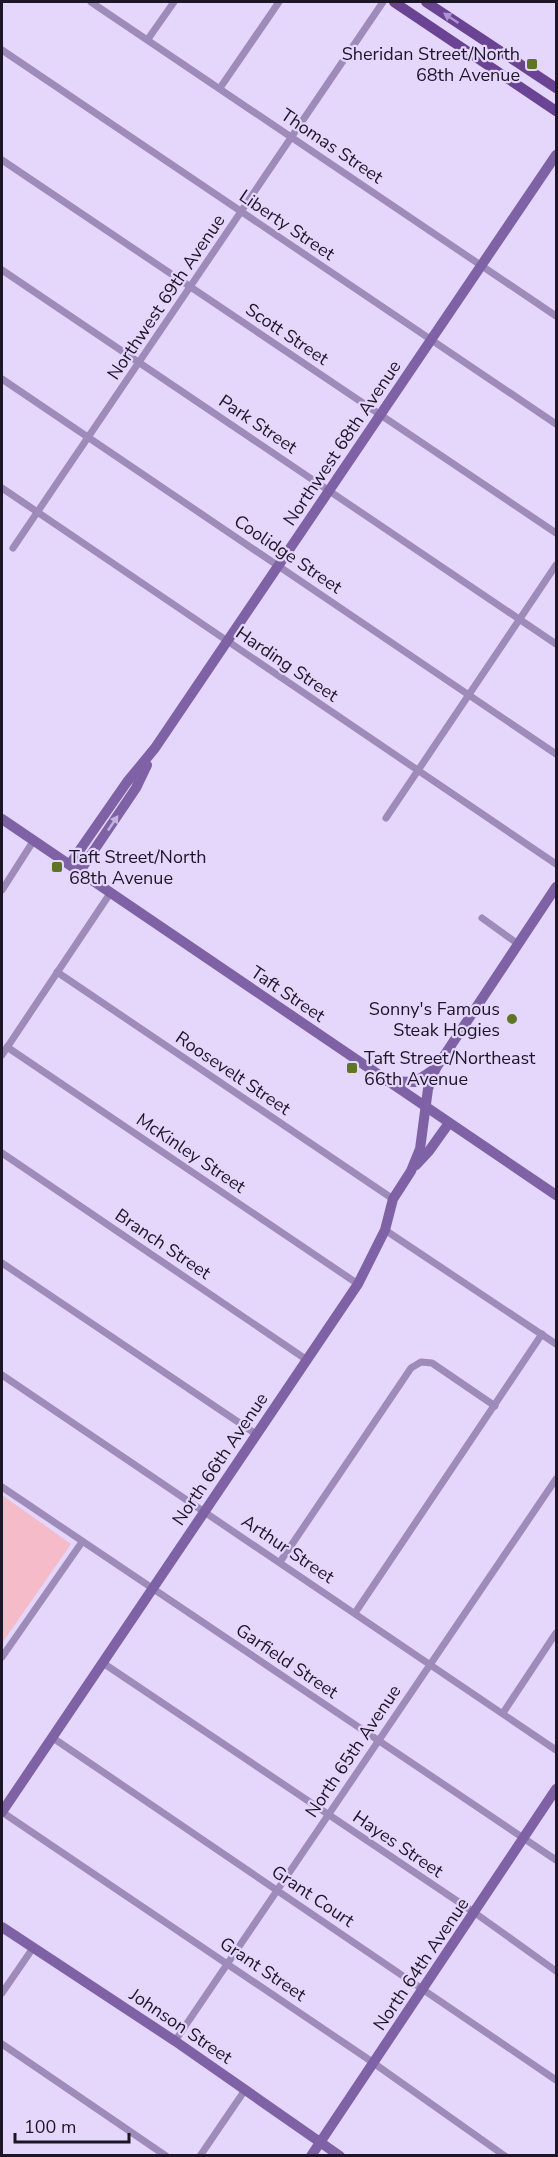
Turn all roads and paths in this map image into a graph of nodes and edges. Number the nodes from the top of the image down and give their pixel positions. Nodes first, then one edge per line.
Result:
1 (91, 2) edge
2 (174, 2) edge
3 (279, 2) edge
4 (383, 2) edge
5 (394, 2) edge
6 (426, 2) edge
7 (147, 39) junction
8 (2, 50) edge
9 (220, 88) junction
10 (556, 88) edge
11 (556, 111) edge
12 (291, 138) junction
13 (556, 155) edge
14 (2, 160) edge
15 (241, 212) junction
16 (483, 265) junction
17 (2, 270) edge
18 (189, 287) junction
19 (556, 314) edge
20 (431, 340) junction
21 (139, 362) junction
22 (2, 379) edge
23 (380, 415) junction
24 (556, 424) edge
25 (88, 437) junction
26 (2, 488) edge
27 (330, 491) junction
28 (37, 512) junction
29 (556, 533) edge
30 (13, 549) dead end
31 (279, 566) junction
32 (556, 566) edge
33 (520, 620) junction
34 (228, 642) junction
35 (556, 644) edge
36 (469, 695) junction
37 (155, 748) junction
38 (556, 754) edge
39 (418, 770) junction
40 (386, 818) dead end
41 (2, 819) edge
42 (34, 840) junction
43 (70, 864) junction
44 (556, 864) edge
45 (80, 871) junction
46 (556, 887) edge
47 (2, 890) edge
48 (111, 892) junction
49 (482, 918) dead end
50 (518, 944) junction
51 (57, 972) junction
52 (7, 1047) junction
53 (2, 1055) edge
54 (436, 1068) junction
55 (387, 1081) junction
56 (425, 1107) junction
57 (448, 1123) junction
58 (2, 1153) edge
59 (411, 1171) junction
60 (556, 1195) edge
61 (393, 1199) junction
62 (385, 1230) junction
63 (2, 1263) edge
64 (358, 1284) junction
65 (542, 1334) junction
66 (556, 1344) edge
67 (307, 1360) junction
68 (2, 1376) edge
69 (495, 1407) junction
70 (256, 1434) junction
71 (556, 1479) edge
72 (2, 1487) edge
73 (204, 1510) junction
74 (82, 1542) junction
75 (280, 1562) junction
76 (152, 1588) junction
77 (355, 1612) junction
78 (556, 1633) edge
79 (2, 1657) edge
80 (103, 1663) junction
81 (430, 1664) junction
82 (503, 1713) junction
83 (53, 1738) junction
84 (379, 1740) junction
85 (556, 1750) edge
86 (556, 1789) edge
87 (2, 1812) edge
88 (328, 1815) junction
89 (525, 1838) junction
90 (556, 1860) edge
91 (277, 1890) junction
92 (475, 1913) junction
93 (2, 1927) edge
94 (33, 1948) junction
95 (228, 1964) junction
96 (556, 1971) edge
97 (424, 1989) junction
98 (2, 1994) edge
99 (174, 2041) junction
100 (2, 2044) edge
101 (373, 2062) junction
102 (556, 2080) edge
103 (245, 2090) junction
104 (320, 2142) junction
105 (166, 2156) edge
106 (200, 2156) edge
107 (311, 2156) edge
108 (340, 2156) edge
109 (505, 2156) edge

1 - 7 street, Thomas Street
2 - 7 street
3 - 9 street
4 - 12 street, Northwest 69th Avenue
5 - 11 main road
10 -> 6 main road
7 - 9 street, Thomas Street
8 - 15 street, Liberty Street
9 - 12 street, Thomas Street
12 - 15 street, Northwest 69th Avenue
12 - 16 street, Thomas Street
13 - 16 street, Northwest 68th Avenue
14 - 18 street, Scott Street
15 - 18 street, Northwest 69th Avenue
15 - 20 street, Liberty Street
16 - 19 street, Thomas Street
16 - 20 street, Northwest 68th Avenue
17 - 21 street, Park Street
18 - 21 street, Northwest 69th Avenue
18 - 23 street, Scott Street
20 - 23 street, Northwest 68th Avenue
20 - 24 street, Liberty Street
21 - 25 street, Northwest 69th Avenue
21 - 27 street, Park Street
22 - 25 street, Coolidge Street
23 - 27 street, Northwest 68th Avenue
23 - 29 street, Scott Street
25 - 28 street, Northwest 69th Avenue
25 - 31 street, Coolidge Street
26 - 28 street, Harding Street
27 - 31 street, Northwest 68th Avenue
27 - 33 street, Park Street
28 - 30 street, Northwest 69th Avenue
28 - 34 street, Harding Street
31 - 34 street, Northwest 68th Avenue
31 - 36 street, Coolidge Street
32 - 33 street
33 - 35 street, Park Street
33 - 36 street
34 - 37 street, Northwest 68th Avenue
34 - 39 street, Harding Street
36 - 38 street, Coolidge Street
36 - 39 street
37 - 43 street, Northwest 68th Avenue
45 -> 37 street, Northwest 68th Avenue
39 - 40 street
39 - 44 street, Harding Street
41 - 42 street, Taft Street
42 - 43 street, Taft Street
42 - 47 street
43 - 45 street, Taft Street
45 - 48 street, Taft Street
46 - 50 street
48 - 51 street
48 - 55 street, Taft Street
49 - 50 street
50 - 54 street
51 - 52 street
51 - 61 street, Roosevelt Street
52 - 53 street
52 - 64 street, McKinley Street
54 - 55 street
54 - 56 street, North 66th Avenue
55 - 56 street, Taft Street
56 - 57 street, Taft Street
56 - 59 street, North 66th Avenue
57 - 59 street
57 - 60 street, Taft Street
58 - 67 street, Branch Street
59 - 61 street, North 66th Avenue
61 - 62 street, North 66th Avenue
62 - 64 street, North 66th Avenue
62 - 65 street
63 - 70 street
64 - 67 street, North 66th Avenue
65 - 66 street
65 - 69 street
67 - 70 street, North 66th Avenue
68 - 73 street, Arthur Street
69 - 75 street
69 - 77 street
70 - 73 street, North 66th Avenue
71 - 81 street, North 65th Avenue
72 - 74 street, Garfield Street
73 - 75 street, Arthur Street
73 - 76 street, North 66th Avenue
74 - 76 street, Garfield Street
74 - 79 street
75 - 77 street, Arthur Street
76 - 80 street, North 66th Avenue
76 - 84 street, Garfield Street
77 - 81 street, Arthur Street
78 - 82 street
80 - 83 street, North 66th Avenue
80 - 88 street, Hayes Street
81 - 82 street, Arthur Street
81 - 84 street, North 65th Avenue
82 - 85 street, Arthur Street
83 - 87 street, North 66th Avenue
83 - 91 street, Grant Court
84 - 88 street, North 65th Avenue
84 - 89 street, Garfield Street
86 - 89 street, North 64th Avenue
87 - 95 street, Grant Street
88 - 91 street, North 65th Avenue
88 - 92 street, Hayes Street
89 - 90 street, Garfield Street
89 - 92 street, North 64th Avenue
91 - 95 street, North 65th Avenue
91 - 97 street, Grant Court
92 - 96 street, Hayes Street
92 - 97 street, North 64th Avenue
93 - 94 street, Johnson Street
94 - 98 street
94 - 99 street, Johnson Street
95 - 99 street, North 65th Avenue
95 - 101 street, Grant Street
97 - 101 street, North 64th Avenue
97 - 102 street, Grant Court
99 - 103 street, Johnson Street
100 - 105 street
101 - 104 street, North 64th Avenue
101 - 109 street, Grant Street
103 - 104 street, Johnson Street
103 - 106 street
104 - 107 street, North 64th Avenue
104 - 108 street, Johnson Street

